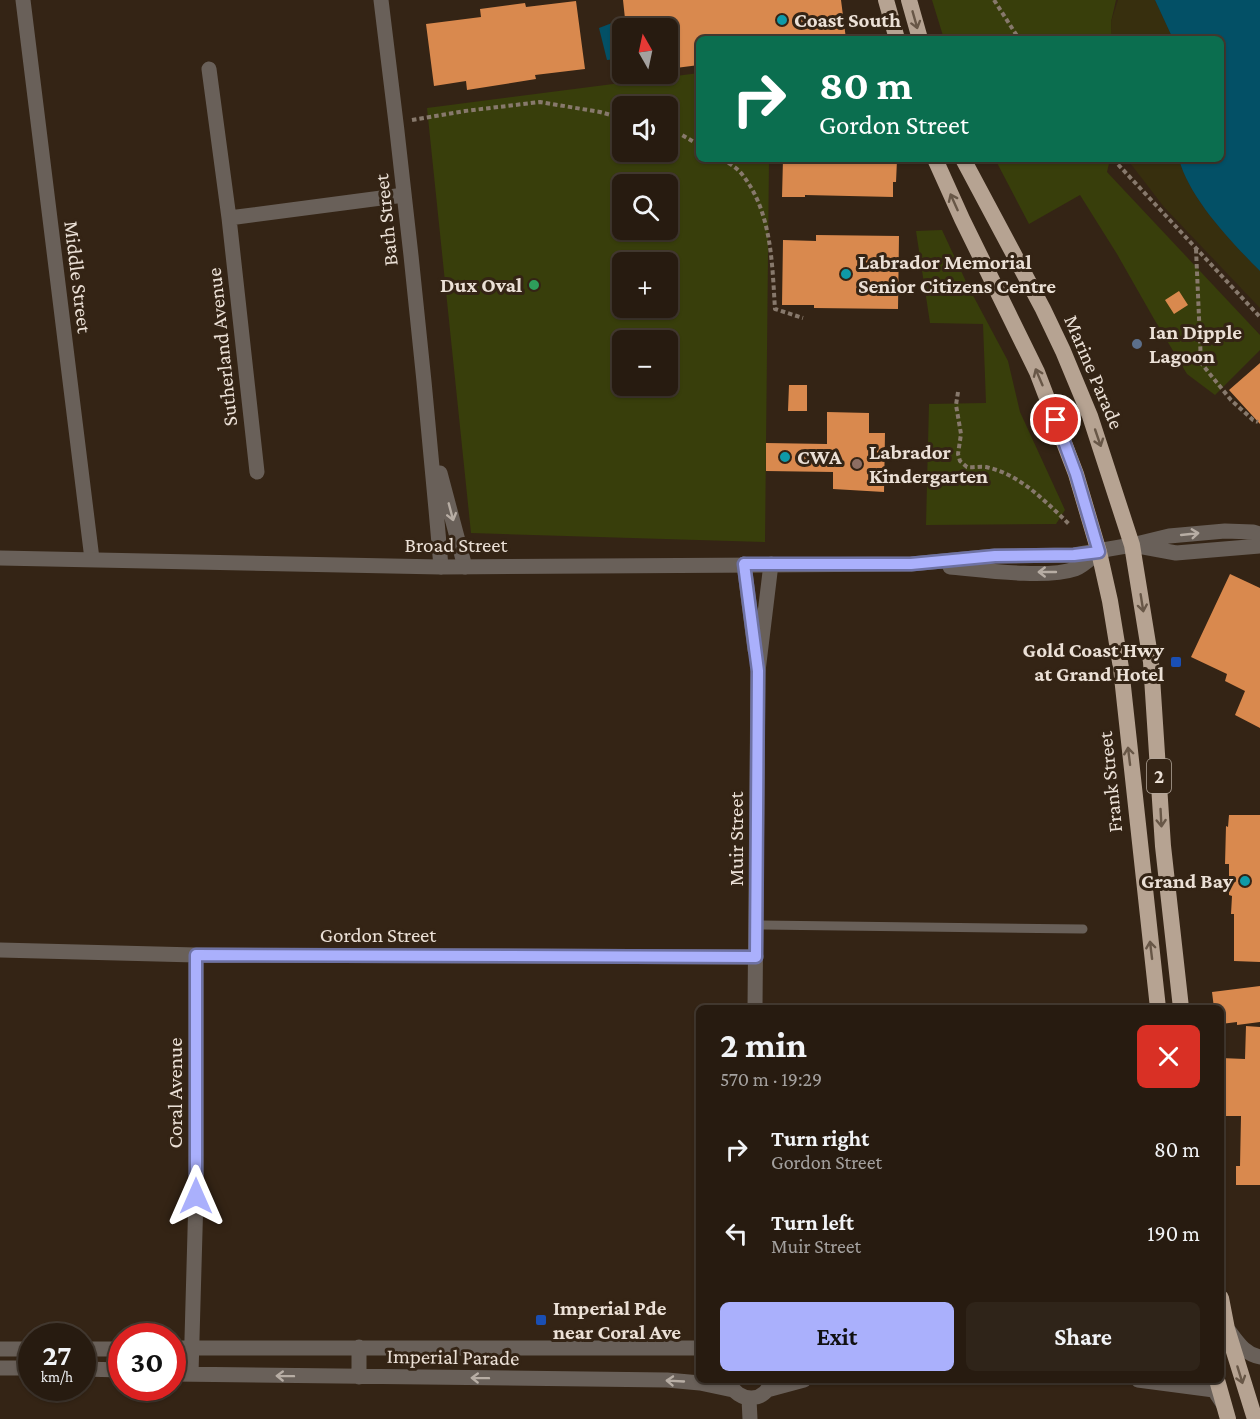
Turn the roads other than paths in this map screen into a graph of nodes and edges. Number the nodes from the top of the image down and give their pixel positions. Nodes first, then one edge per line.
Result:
1 (23, 0) edge
2 (381, 0) edge
3 (886, 0) edge
4 (909, 0) edge
5 (896, 36) edge
6 (919, 36) edge
7 (209, 69) dead end
8 (936, 162) edge
9 (965, 162) edge
10 (404, 195) junction
11 (229, 218) junction
12 (430, 435) junction
13 (257, 472) dead end
14 (1260, 534) edge
15 (1132, 545) junction
16 (1260, 546) edge
17 (1099, 552) junction
18 (0, 558) edge
19 (92, 559) junction
20 (744, 564) junction
21 (771, 564) junction
22 (441, 567) junction
23 (465, 567) junction
24 (758, 671) junction
25 (756, 925) junction
26 (1083, 928) dead end
27 (0, 950) edge
28 (196, 955) junction
29 (756, 957) junction
30 (755, 1005) edge
31 (1158, 1005) edge
32 (1181, 1005) edge
33 (1224, 1314) edge
34 (1227, 1329) junction
35 (359, 1347) junction
36 (186, 1348) edge
37 (191, 1348) junction
38 (696, 1348) edge
39 (0, 1349) edge
40 (18, 1349) edge
41 (1260, 1357) edge
42 (0, 1368) edge
43 (18, 1368) edge
44 (186, 1374) edge
45 (191, 1374) junction
46 (359, 1377) junction
47 (696, 1383) edge
48 (700, 1383) edge
49 (1161, 1383) edge
50 (1218, 1383) edge
51 (730, 1385) edge
52 (769, 1385) edge
53 (749, 1399) junction
54 (1226, 1412) edge
55 (1260, 1412) edge
56 (750, 1419) edge
57 (1256, 1419) edge

1 - 19 street, Middle Street
2 - 10 street, Bath Street
3 - 5 highway
4 -> 6 highway
7 - 11 street, Sutherland Avenue
17 -> 8 highway, 2
9 -> 15 highway, Marine Parade / 2
10 - 11 street
10 - 12 street, Bath Street
11 - 13 street, Sutherland Avenue
12 - 22 street, Bath Street
12 -> 23 street, Bath Street
15 -> 14 street
15 - 16 street
15 - 17 street, Broad Street
15 -> 32 highway, 2
17 - 21 street, Broad Street
31 -> 17 highway, Frank Street / 2
18 - 19 street, Broad Street
19 - 22 street, Broad Street
20 - 21 street, Broad Street
20 - 23 street, Broad Street
20 - 24 street, Muir Street
21 - 24 street, Muir Street
22 - 23 street, Broad Street
24 - 25 street, Muir Street
25 - 26 lane
25 - 29 street, Muir Street
27 - 28 street, Gordon Street
28 - 29 street, Gordon Street
28 - 37 street, Coral Avenue
29 - 30 street, Muir Street
33 - 34 highway
34 - 41 street
34 -> 57 highway
35 - 37 street, Imperial Parade
35 - 38 street, Imperial Parade
35 - 46 street
36 - 37 street, Imperial Parade
37 - 45 street, Coral Avenue
39 - 40 street
42 - 43 street
44 - 45 street, Imperial Parade
46 -> 45 street, Imperial Parade
47 -> 46 street, Imperial Parade
51 -> 48 street, Imperial Parade
49 - 54 street
50 - 54 highway
51 - 53 street, Imperial Parade
52 - 53 street
53 - 56 street
55 - 57 street

